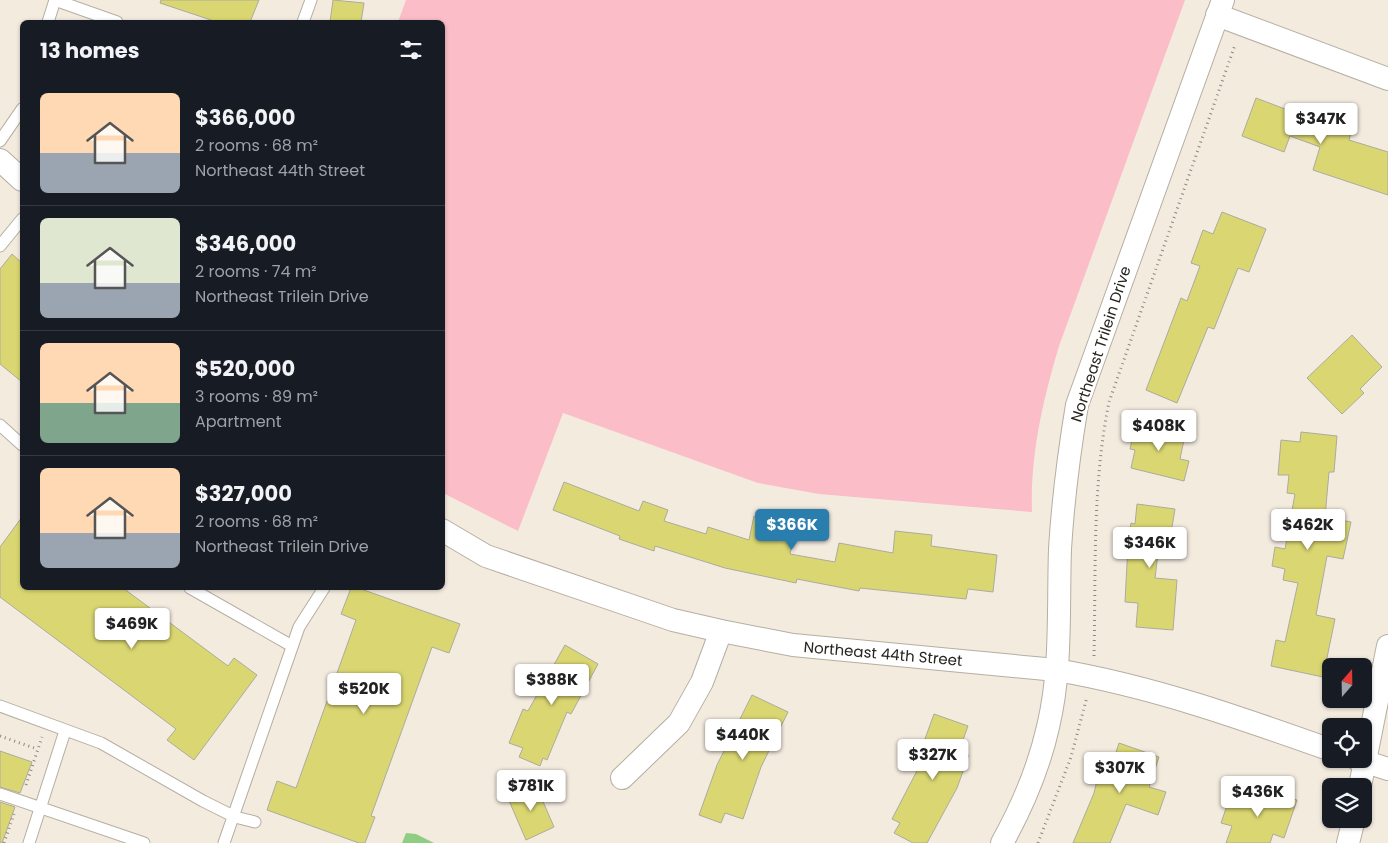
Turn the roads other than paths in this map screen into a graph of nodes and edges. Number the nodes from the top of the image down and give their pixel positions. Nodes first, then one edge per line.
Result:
1 (55, 0) edge
2 (311, 0) edge
3 (1220, 7) edge
4 (49, 20) edge
5 (112, 20) edge
6 (303, 20) edge
7 (1388, 78) edge
8 (20, 112) edge
9 (0, 141) edge
10 (0, 160) edge
11 (20, 178) edge
12 (20, 221) edge
13 (0, 246) edge
14 (0, 425) edge
15 (20, 443) edge
16 (445, 532) edge
17 (194, 590) edge
18 (323, 590) edge
19 (721, 631) junction
20 (292, 646) junction
21 (1388, 646) edge
22 (1056, 670) junction
23 (0, 706) edge
24 (1371, 718) edge
25 (65, 731) junction
26 (1322, 747) edge
27 (1372, 764) edge
28 (1388, 769) edge
29 (622, 778) dead end
30 (0, 794) edge
31 (40, 808) junction
32 (235, 816) junction
33 (255, 822) dead end
34 (1352, 828) edge
35 (28, 843) edge
36 (144, 843) edge
37 (224, 843) edge
38 (1002, 843) edge
39 (1348, 843) edge

1 - 4 lane
1 - 5 lane
2 - 6 lane
3 - 7 street
3 - 22 street, Northeast Trilein Drive
8 - 9 lane
10 - 11 street
12 - 13 lane
14 - 15 lane
16 - 19 street, Northeast 44th Street
17 - 20 lane
18 - 20 lane
19 - 22 street, Northeast 44th Street
19 - 29 street
20 - 32 lane
21 - 24 street
22 - 26 street, Northeast 44th Street
22 - 38 street, Northeast Trilein Drive
23 - 25 lane
25 - 31 lane
25 - 32 lane
27 - 28 street
30 - 31 lane
31 - 35 lane
31 - 36 lane
32 - 33 lane
32 - 37 lane
34 - 39 street

